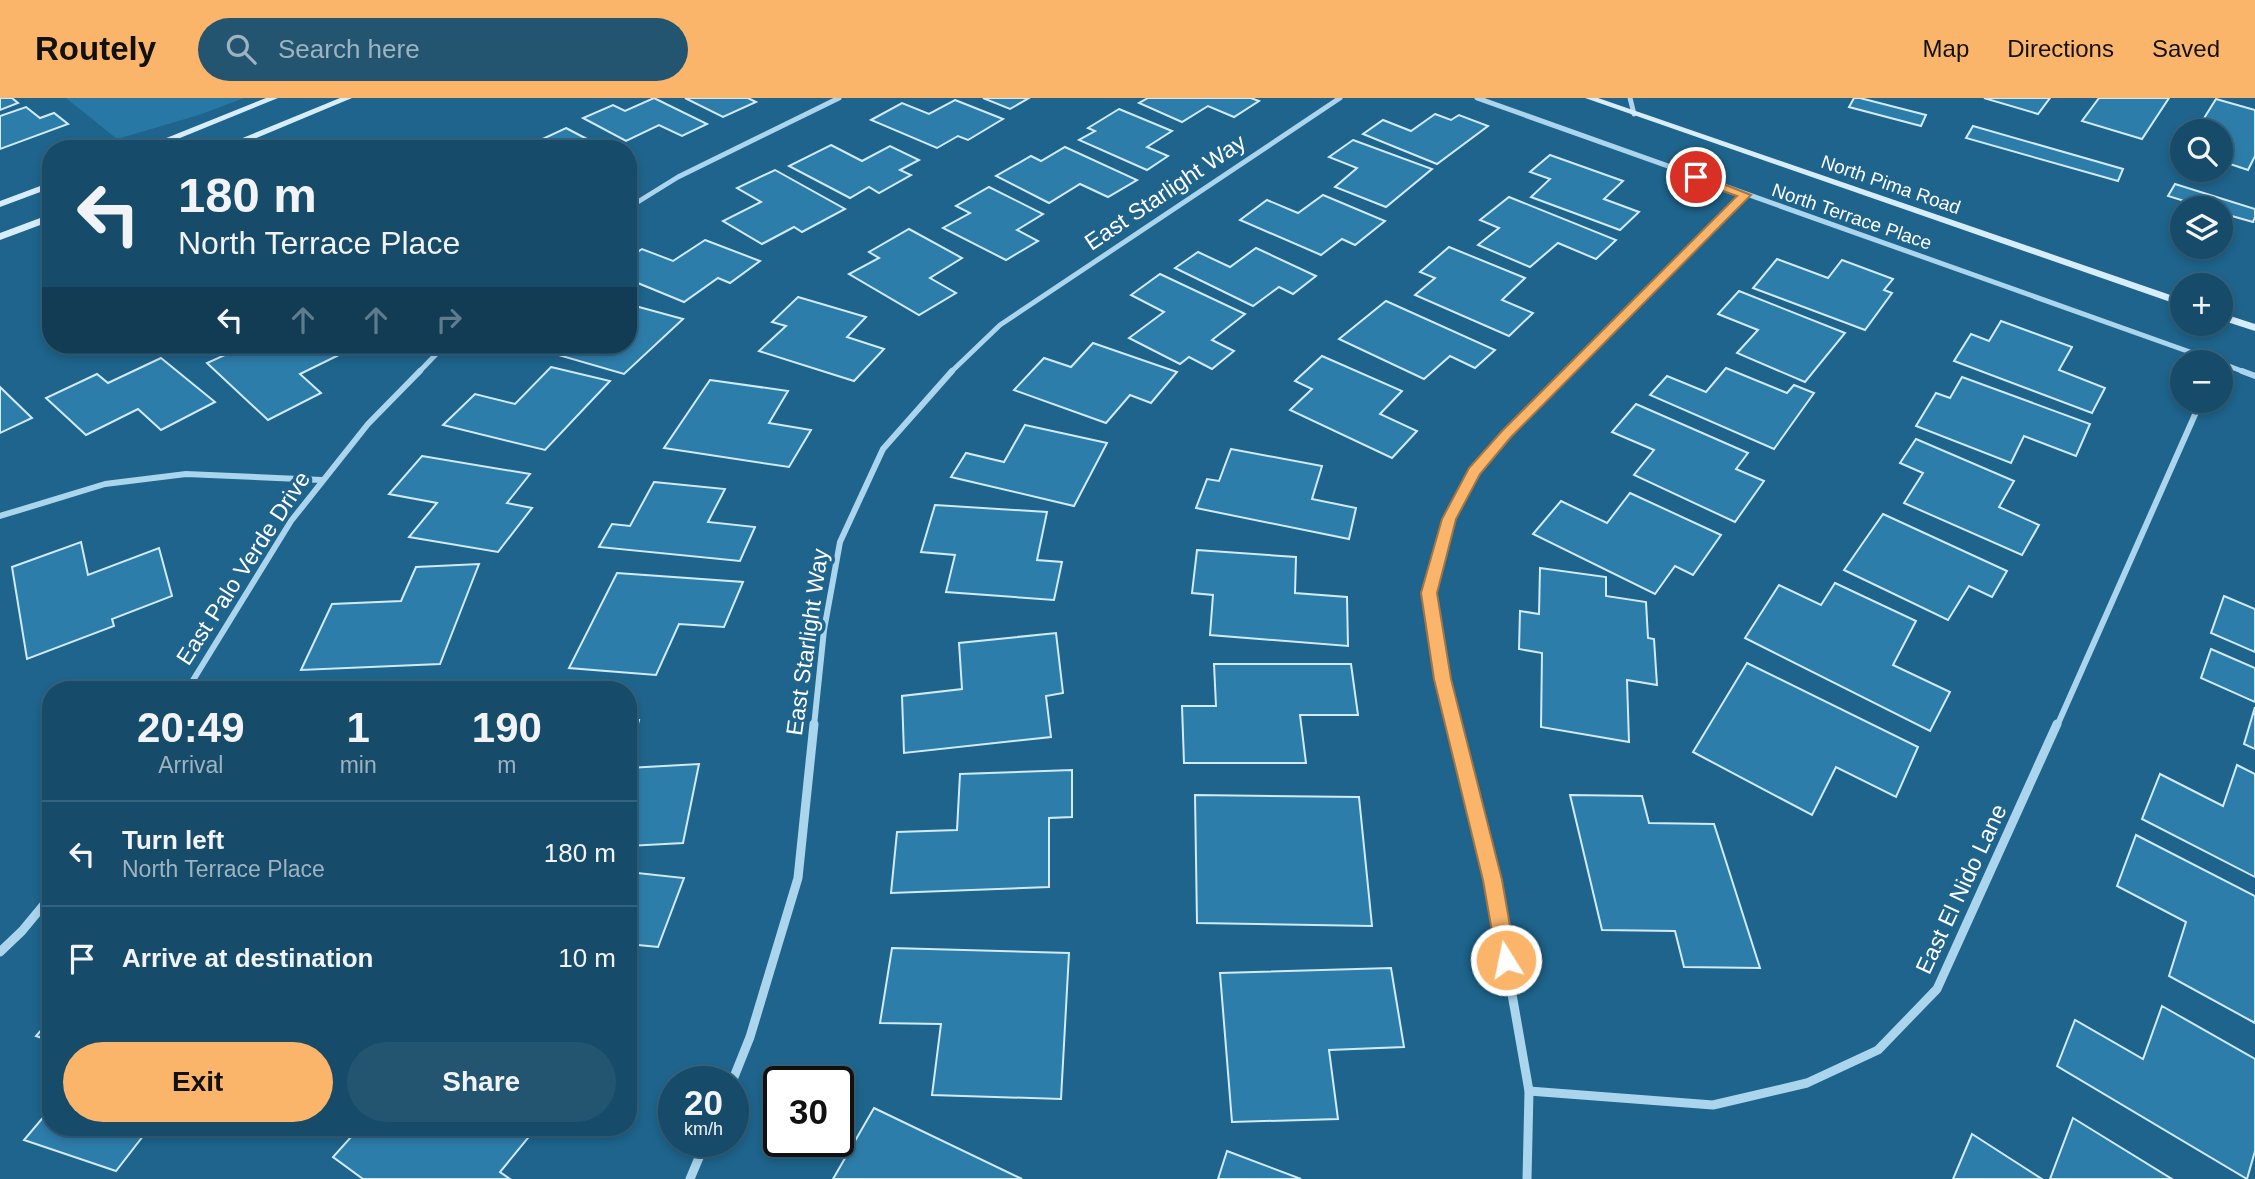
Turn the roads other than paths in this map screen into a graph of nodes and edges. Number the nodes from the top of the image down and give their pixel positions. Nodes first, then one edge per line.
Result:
1 (274, 98) edge
2 (348, 98) edge
3 (839, 98) edge
4 (1340, 98) edge
5 (1477, 98) edge
6 (1589, 98) edge
7 (1630, 98) edge
8 (1634, 114) junction
9 (167, 140) edge
10 (243, 140) edge
11 (42, 188) edge
12 (1745, 195) junction
13 (637, 202) edge
14 (0, 204) edge
15 (42, 221) edge
16 (0, 237) edge
17 (2170, 299) edge
18 (2233, 320) edge
19 (2255, 328) edge
20 (2184, 350) edge
21 (436, 354) edge
22 (2233, 368) edge
23 (2255, 376) edge
24 (2195, 413) edge
25 (322, 480) junction
26 (0, 516) edge
27 (193, 681) edge
28 (42, 907) edge
29 (0, 952) edge
30 (738, 1066) edge
31 (1529, 1091) junction
32 (699, 1157) edge
33 (690, 1179) edge
34 (1527, 1179) edge

1 - 9 main road
2 - 10 main road
3 - 13 street
4 - 30 street, East Starlight Way
5 - 12 street, North Terrace Place
6 - 8 main road, North Pima Road
7 - 8 street
8 - 17 main road, North Pima Road
11 - 14 main road
12 - 20 street, North Terrace Place
12 - 31 street
15 - 16 main road
18 - 19 main road
21 - 25 street, East Palo Verde Drive
22 - 23 street, North Terrace Place
24 - 31 street, East El Nido Lane
25 - 26 street
25 - 27 street, East Palo Verde Drive
28 - 29 street
31 - 34 street
32 - 33 street

